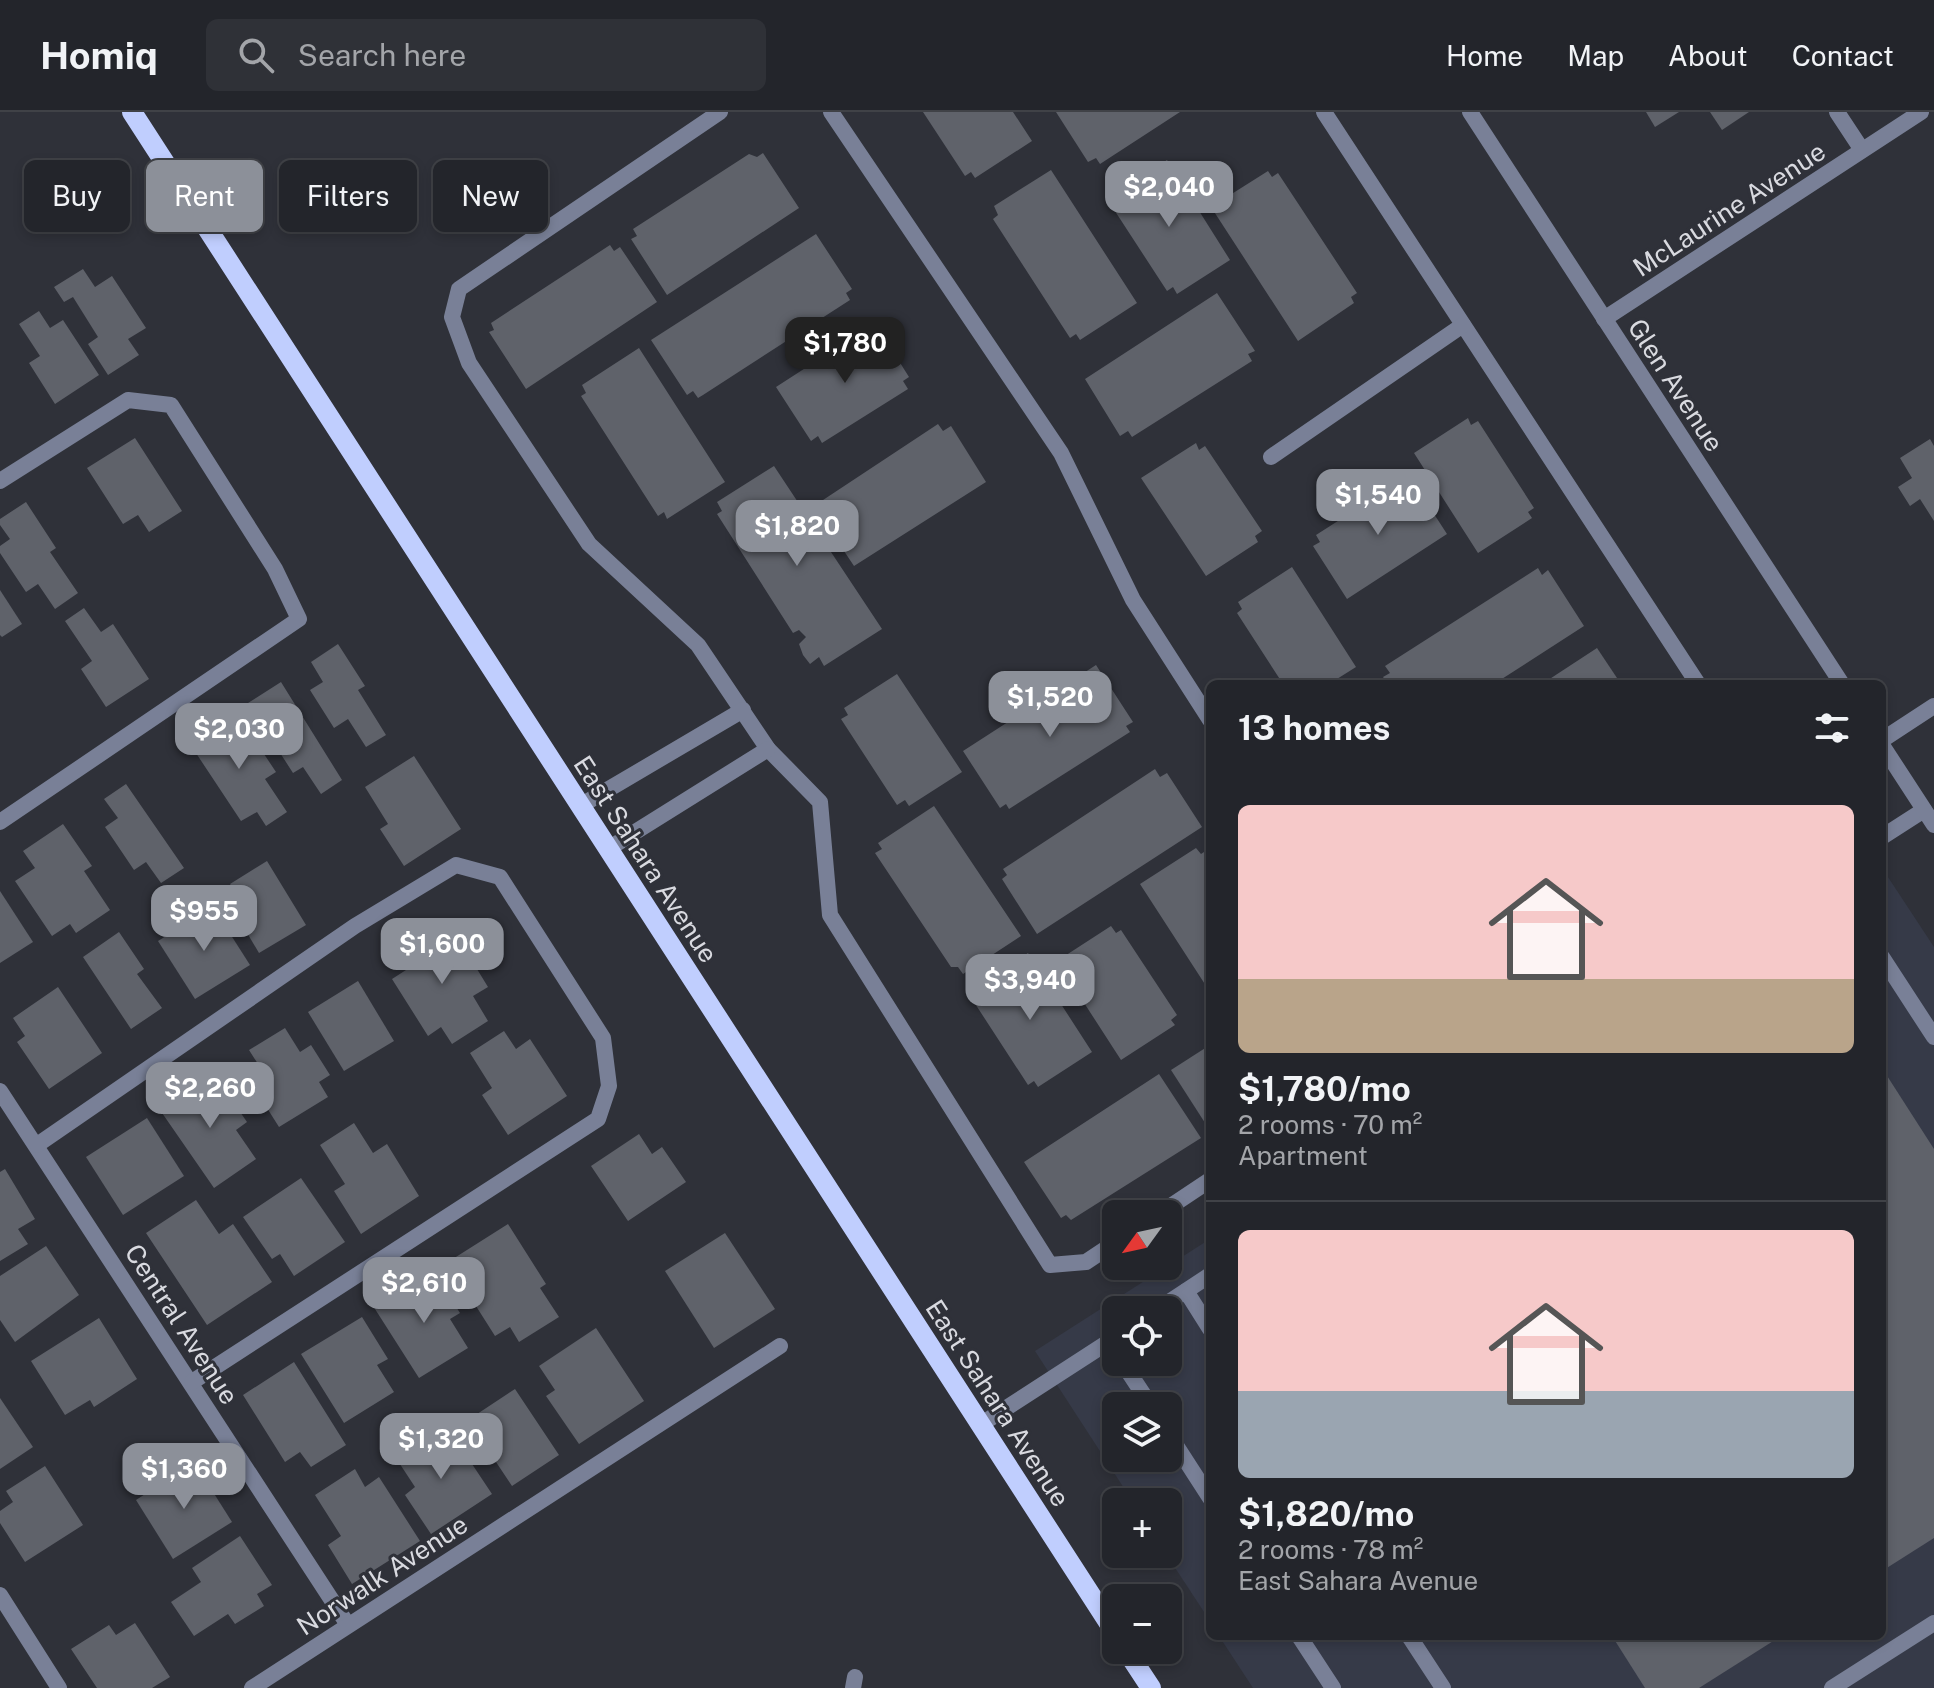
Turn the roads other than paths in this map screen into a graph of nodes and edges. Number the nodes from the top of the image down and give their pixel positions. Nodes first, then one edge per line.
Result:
1 (132, 112) edge
2 (720, 112) edge
3 (831, 112) edge
4 (1324, 112) edge
5 (1470, 112) edge
6 (1837, 112) edge
7 (1921, 112) edge
8 (1862, 150) junction
9 (1604, 319) junction
10 (1463, 325) junction
11 (1271, 457) dead end
12 (0, 481) edge
13 (1695, 680) edge
14 (1839, 680) edge
15 (1934, 706) edge
16 (743, 710) junction
17 (1206, 714) edge
18 (1886, 740) edge
19 (768, 749) junction
20 (1886, 749) edge
21 (580, 806) junction
22 (1924, 810) junction
23 (0, 822) edge
24 (1934, 825) edge
25 (1886, 834) edge
26 (608, 849) junction
27 (1886, 963) edge
28 (1934, 1037) edge
29 (0, 1091) edge
30 (37, 1145) junction
31 (1206, 1183) edge
32 (1180, 1200) edge
33 (1102, 1251) edge
34 (1206, 1278) edge
35 (1186, 1291) junction
36 (1178, 1296) edge
37 (1206, 1323) edge
38 (780, 1346) dead end
39 (1102, 1350) edge
40 (192, 1382) junction
41 (980, 1425) junction
42 (1182, 1455) edge
43 (1206, 1492) edge
44 (0, 1595) edge
45 (1102, 1612) edge
46 (1934, 1623) edge
47 (348, 1625) junction
48 (1302, 1640) edge
49 (1412, 1640) edge
50 (1135, 1664) edge
51 (59, 1688) edge
52 (252, 1688) edge
53 (1151, 1688) edge
54 (1333, 1688) edge
55 (1443, 1688) edge
56 (1832, 1688) edge

1 - 21 main road, East Sahara Avenue
2 - 16 street
3 - 17 street
4 - 10 street
5 - 9 street, Glen Avenue
6 - 8 street
7 - 8 street, McLaurine Avenue
8 - 9 street, McLaurine Avenue
9 - 14 street, Glen Avenue
10 - 11 street
10 - 13 street
12 - 23 street
15 - 18 street
16 - 19 street
16 - 21 street
19 - 26 street
19 - 33 street
20 - 22 street
21 - 26 main road, East Sahara Avenue
22 - 24 street
22 - 25 street
26 - 41 main road, East Sahara Avenue
27 - 28 street
29 - 30 street, Central Avenue
30 - 40 street, Central Avenue
30 - 40 street
31 - 32 street
34 - 35 street
35 - 36 street
35 - 37 street
38 - 47 street, Norwalk Avenue
39 - 41 street
40 - 47 street, Central Avenue
41 - 45 main road, East Sahara Avenue
42 - 43 street
44 - 51 street
46 - 56 street
47 - 52 street, Norwalk Avenue
48 - 54 street
49 - 55 street
50 - 53 main road

